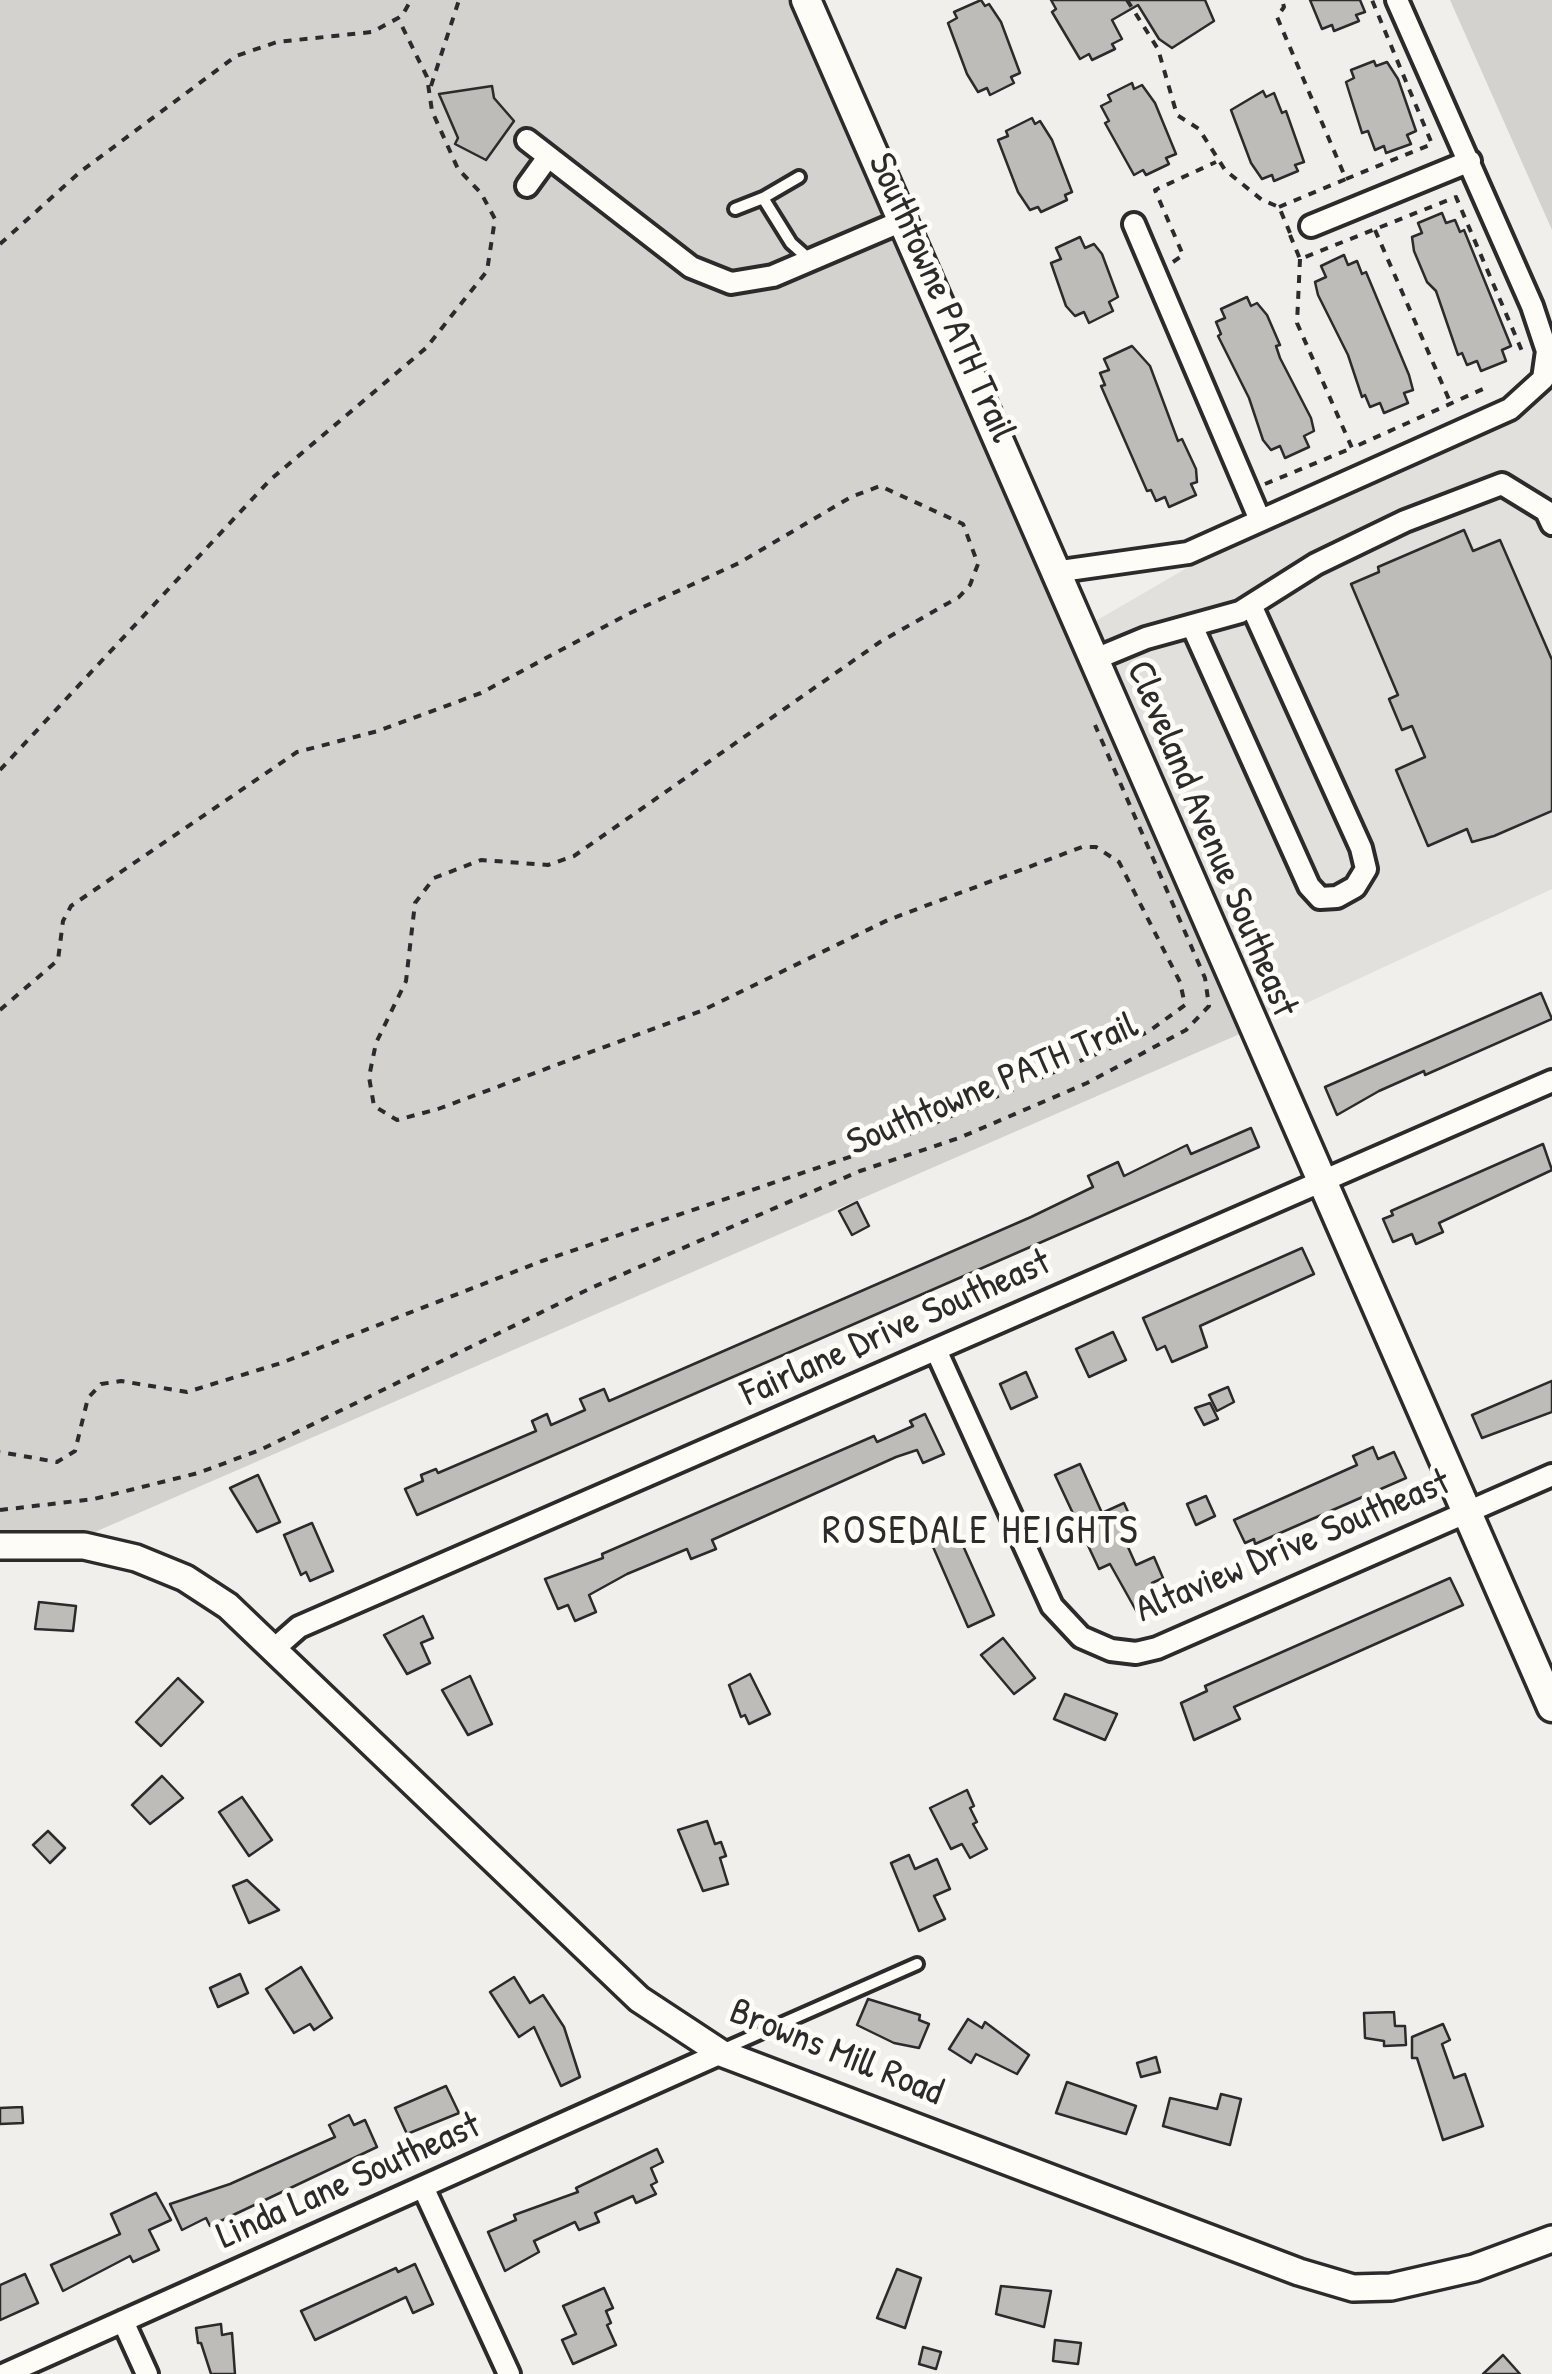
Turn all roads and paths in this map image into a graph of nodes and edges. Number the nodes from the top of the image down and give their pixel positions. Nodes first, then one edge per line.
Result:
1 (411, 0) edge
2 (458, 0) edge
3 (806, 0) edge
4 (1127, 0) edge
5 (1282, 0) edge
6 (1372, 0) edge
7 (1397, 0) edge
8 (398, 18) junction
9 (430, 89) junction
10 (526, 140) dead end
11 (548, 156) junction
12 (1216, 162) junction
13 (1470, 162) junction
14 (799, 178) dead end
15 (1346, 179) junction
16 (527, 186) dead end
17 (763, 198) junction
18 (1279, 207) junction
19 (735, 209) dead end
20 (902, 221) junction
21 (1134, 224) dead end
22 (1311, 226) joint
23 (1375, 230) junction
24 (1290, 235) junction
25 (0, 244) edge
26 (1300, 259) junction
27 (810, 261) junction
28 (1169, 264) dead end
29 (1522, 351) dead end
30 (1484, 389) dead end
31 (1451, 404) junction
32 (1352, 448) junction
33 (1264, 484) dead end
34 (1260, 520) junction
35 (1552, 524) edge
36 (1054, 572) junction
37 (1251, 604) junction
38 (1193, 628) junction
39 (1093, 660) junction
40 (1088, 710) dead end
41 (0, 770) edge
42 (0, 1010) edge
43 (1552, 1081) edge
44 (1319, 1182) junction
45 (936, 1350) junction
46 (0, 1452) edge
47 (1552, 1476) edge
48 (0, 1510) edge
49 (1467, 1512) junction
50 (0, 1546) edge
51 (274, 1649) junction
52 (1552, 1706) edge
53 (917, 1964) dead end
54 (720, 2053) junction
55 (424, 2187) junction
56 (1552, 2239) edge
57 (123, 2321) junction
58 (4, 2374) edge
59 (147, 2374) edge
60 (510, 2374) edge

1 - 8 path
2 - 9 path
3 - 20 main road, Cleveland Avenue Southeast
4 - 12 path
5 - 15 path
6 - 15 path
7 - 13 street
8 - 9 path
8 - 25 path
9 - 41 path
10 - 11 street
11 - 16 street
11 - 27 street
12 - 18 path
12 - 28 path
13 - 22 street
13 - 34 street
14 - 17 lane
15 - 18 path
17 - 19 lane
17 - 27 lane
18 - 24 path
20 - 27 street
20 - 36 main road, Cleveland Avenue Southeast
21 - 34 street
22 - 24 path
23 - 26 path
23 - 29 path
23 - 31 path
24 - 26 path
26 - 32 path
30 - 31 path
31 - 32 path
32 - 33 path
34 - 36 street
35 - 37 street
36 - 39 main road, Cleveland Avenue Southeast
37 - 38 street
37 - 38 street
38 - 39 street
39 - 44 main road, Cleveland Avenue Southeast
40 - 48 path, Southtowne PATH Trail
42 - 46 path
43 - 44 street, Fairlane Drive Southeast
44 - 45 street, Fairlane Drive Southeast
44 - 49 main road, Cleveland Avenue Southeast
45 - 49 street, Altaview Drive Southeast
45 - 51 street, Fairlane Drive Southeast
47 - 49 street, Altaview Drive Southeast
49 - 52 main road, Cleveland Avenue Southeast
50 - 51 street, Browns Mill Road
51 - 54 street, Browns Mill Road
53 - 54 lane
54 - 55 street, Linda Lane Southeast
54 - 56 street, Browns Mill Road
55 - 57 street, Linda Lane Southeast
55 - 60 street
57 - 58 street, Linda Lane Southeast
57 - 59 street

